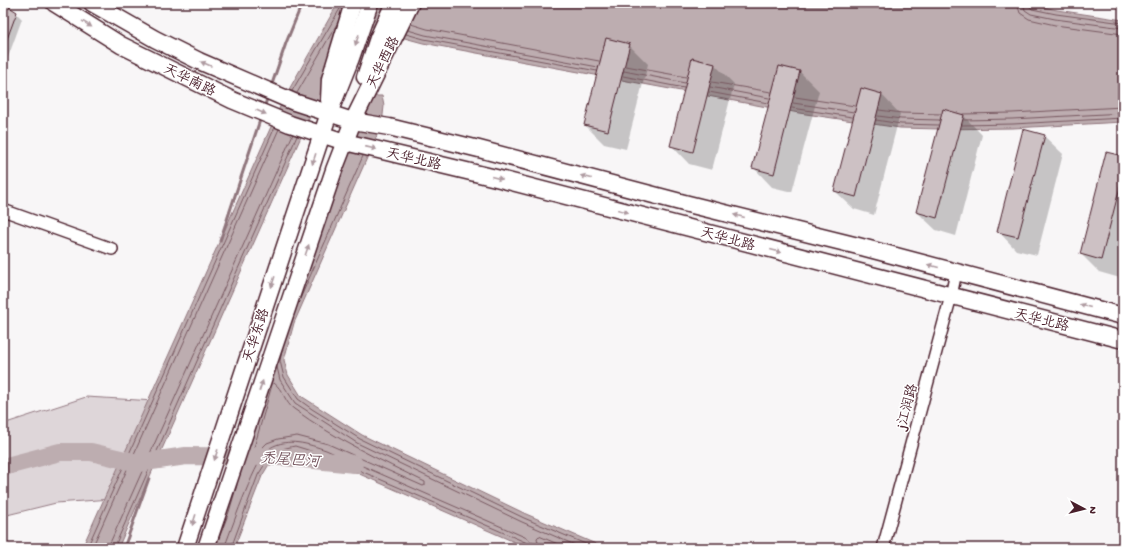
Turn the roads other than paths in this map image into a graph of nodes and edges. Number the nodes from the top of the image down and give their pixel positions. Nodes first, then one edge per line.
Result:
1 (54, 3) edge
2 (92, 3) edge
3 (353, 3) edge
4 (370, 3) edge
5 (394, 3) edge
6 (410, 5) edge
7 (337, 127) junction
8 (3, 210) edge
9 (112, 249) dead end
10 (956, 272) junction
11 (951, 296) junction
12 (1123, 316) edge
13 (1123, 340) edge
14 (185, 548) edge
15 (206, 548) edge
16 (883, 548) edge

1 -> 7 main road, 天华南路
7 -> 2 main road, 天华南路
3 - 7 main road
4 -> 7 main road, 天华西路
5 - 7 main road, 天华西路
6 - 7 main road, 天华西路
10 -> 7 main road, 天华北路
7 -> 11 main road, 天华北路
7 -> 14 main road, 天华东路
15 -> 7 main road, 天华东路
8 - 9 street
10 - 11 street, j江润路
12 -> 10 main road, 天华北路
11 - 13 main road, 天华北路
11 - 16 street, j江润路

